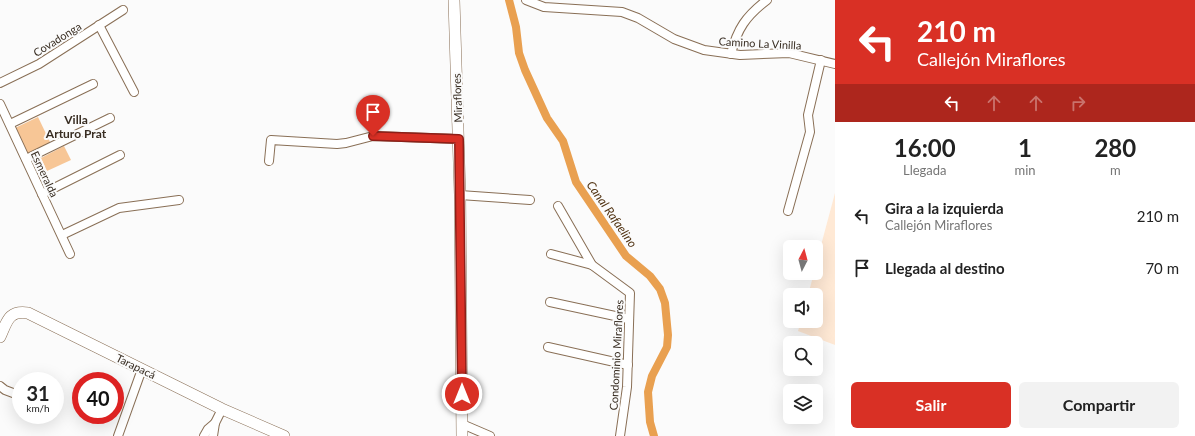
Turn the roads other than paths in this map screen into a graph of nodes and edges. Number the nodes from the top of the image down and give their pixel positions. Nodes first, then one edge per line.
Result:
1 (454, 0) edge
2 (526, 0) edge
3 (767, 0) edge
4 (123, 10) dead end
5 (99, 25) junction
6 (731, 54) junction
7 (821, 60) junction
8 (835, 64) edge
9 (0, 83) edge
10 (93, 84) dead end
11 (134, 92) dead end
12 (0, 104) edge
13 (110, 118) dead end
14 (10, 124) junction
15 (459, 139) junction
16 (120, 155) dead end
17 (26, 159) junction
18 (269, 161) dead end
19 (42, 194) junction
20 (460, 196) junction
21 (179, 200) dead end
22 (530, 200) dead end
23 (558, 206) dead end
24 (788, 211) dead end
25 (62, 236) junction
26 (70, 254) dead end
27 (551, 254) dead end
28 (592, 265) junction
29 (550, 302) dead end
30 (629, 319) junction
31 (0, 337) edge
32 (548, 347) dead end
33 (628, 364) junction
34 (142, 369) junction
35 (0, 386) edge
36 (12, 393) edge
37 (222, 409) junction
38 (215, 423) junction
39 (462, 424) junction
40 (118, 436) edge
41 (204, 436) edge
42 (213, 436) edge
43 (284, 436) edge
44 (462, 436) edge
45 (490, 436) edge
46 (620, 436) edge

1 - 15 street, Miraflores
2 - 6 street, Camino La Vinilla
3 - 6 street
4 - 5 street, Covadonga
5 - 9 street, Covadonga
5 - 11 street
6 - 7 street, Camino La Vinilla
7 - 8 street, Camino La Vinilla
7 - 24 street
10 - 14 street
12 - 14 street, Esmeralda
13 - 17 street
14 - 17 street, Esmeralda
15 - 18 street
15 - 20 street, Miraflores
16 - 19 street
17 - 19 street, Esmeralda
19 - 25 street, Esmeralda
20 - 22 street
20 - 39 street, Miraflores
21 - 25 street
23 - 28 street
25 - 26 street, Esmeralda
27 - 28 street, Condominio Miraflores
28 - 30 street, Condominio Miraflores
29 - 30 street
30 - 33 street, Condominio Miraflores
31 - 34 street, Tarapacá
32 - 33 street
33 - 46 street, Condominio Miraflores
34 - 37 street, Tarapacá
34 - 40 street
35 - 36 street
37 - 38 street
37 - 43 street, Tarapacá
38 - 41 street
38 - 42 street
39 - 44 street, Miraflores
39 - 45 street

